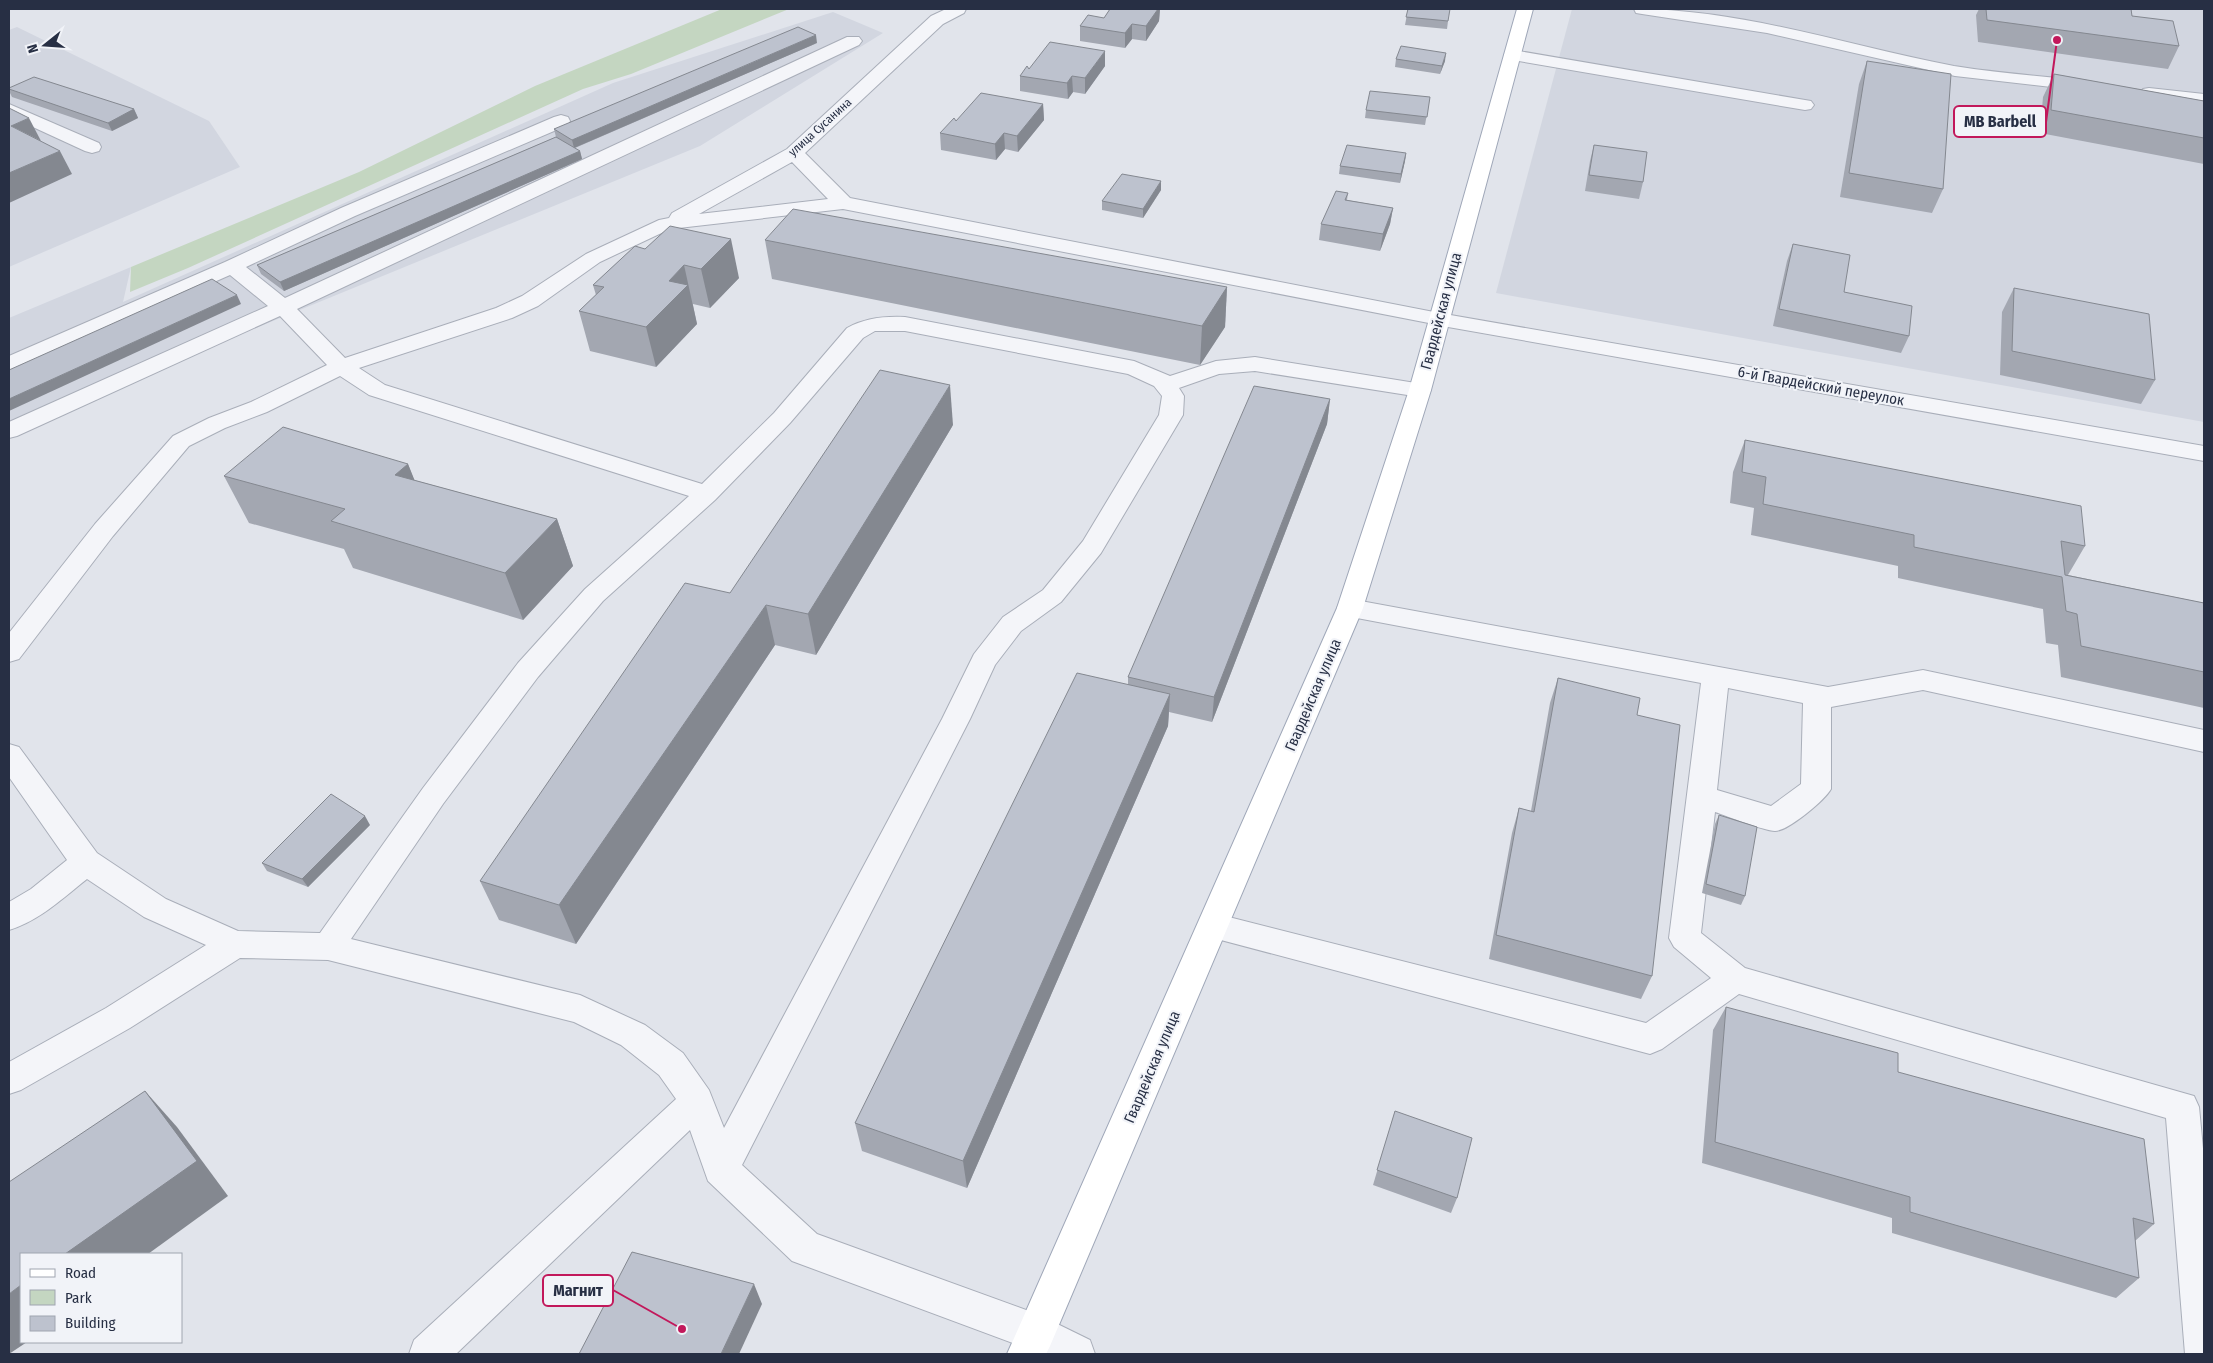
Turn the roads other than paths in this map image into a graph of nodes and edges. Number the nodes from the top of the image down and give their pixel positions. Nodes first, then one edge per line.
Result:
1 (958, 9) edge
2 (1525, 9) edge
3 (1642, 9) edge
4 (853, 42) dead end
5 (1513, 55) junction
6 (2103, 88) edge
7 (2132, 92) edge
8 (2204, 99) edge
9 (1805, 105) dead end
10 (9, 109) edge
11 (561, 121) dead end
12 (92, 147) dead end
13 (794, 154) junction
14 (843, 203) junction
15 (666, 224) junction
16 (232, 266) junction
17 (283, 307) junction
18 (1439, 319) junction
19 (9, 364) edge
20 (341, 366) junction
21 (1164, 385) junction
22 (1420, 390) junction
23 (9, 431) edge
24 (2204, 454) edge
25 (706, 494) junction
26 (1350, 608) junction
27 (9, 652) edge
28 (1716, 676) junction
29 (1817, 695) junction
30 (2204, 741) edge
31 (9, 755) edge
32 (1701, 796) junction
33 (86, 862) junction
34 (9, 917) edge
35 (1213, 926) junction
36 (235, 944) junction
37 (328, 947) junction
38 (1735, 979) junction
39 (9, 1079) edge
40 (697, 1101) junction
41 (721, 1169) junction
42 (1032, 1344) edge
43 (428, 1354) edge
44 (1076, 1354) edge
45 (2204, 1354) edge

1 - 13 street, улица Сусанина
2 - 5 main road, Гвардейская улица
3 - 6 street
4 - 17 street
5 - 9 street
5 - 18 main road, Гвардейская улица
7 - 8 street
10 - 12 street
11 - 16 street
13 - 14 street
13 - 15 street, улица Сусанина
14 - 15 street, 6-й Гвардейский переулок
14 - 18 street, 6-й Гвардейский переулок
15 - 20 street
16 - 17 street
16 - 19 street
17 - 20 street
17 - 23 street
18 - 22 main road, Гвардейская улица
18 - 24 street, 6-й Гвардейский переулок
20 - 25 street
20 - 27 street
21 - 22 street
21 - 25 street
21 - 41 street
22 - 26 main road, Гвардейская улица
25 - 37 street
26 - 28 street
26 - 35 main road, Гвардейская улица
28 - 29 street
28 - 32 street
29 - 30 street
29 - 32 street
31 - 33 street
32 - 38 street
33 - 34 street
33 - 36 street
35 - 38 street
35 - 42 main road, Гвардейская улица
36 - 37 street
36 - 39 street
37 - 40 street
38 - 45 street
40 - 41 street
40 - 43 street
41 - 42 street
42 - 44 street

